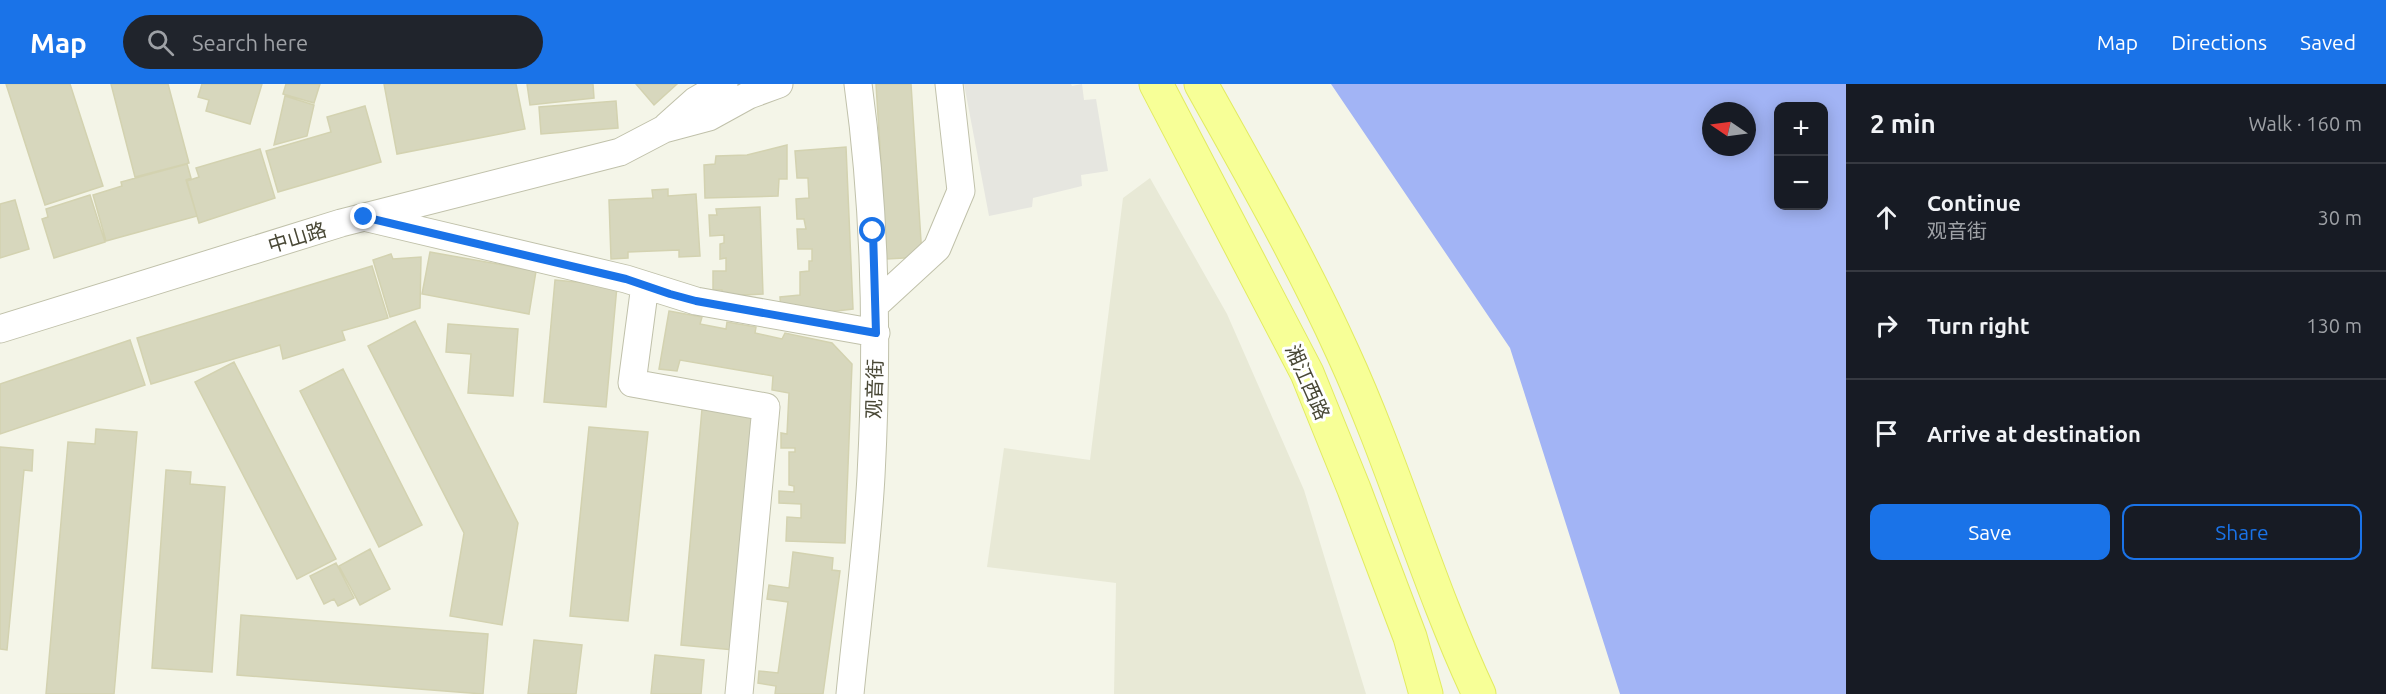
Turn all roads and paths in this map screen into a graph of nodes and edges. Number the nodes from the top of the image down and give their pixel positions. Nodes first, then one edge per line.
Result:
1 (724, 84) edge
2 (779, 84) edge
3 (858, 84) edge
4 (949, 84) edge
5 (1156, 84) edge
6 (1201, 84) edge
7 (664, 129) junction
8 (364, 217) junction
9 (645, 285) junction
10 (875, 305) junction
11 (0, 329) edge
12 (876, 333) junction
13 (1458, 648) junction
14 (740, 694) edge
15 (850, 694) edge
16 (1426, 694) edge
17 (1468, 694) edge
18 (1479, 694) edge

1 - 7 street, 中山路
2 - 7 street, 中山路
3 - 10 street, 观音街
4 - 10 street
5 - 16 main road, 湘江西路
6 - 13 main road
7 - 8 street, 中山路
8 - 9 street
8 - 11 street, 中山路
9 - 12 street
9 - 14 street
10 - 12 street, 观音街
12 - 15 street, 观音街
13 - 17 main road
13 - 18 main road

